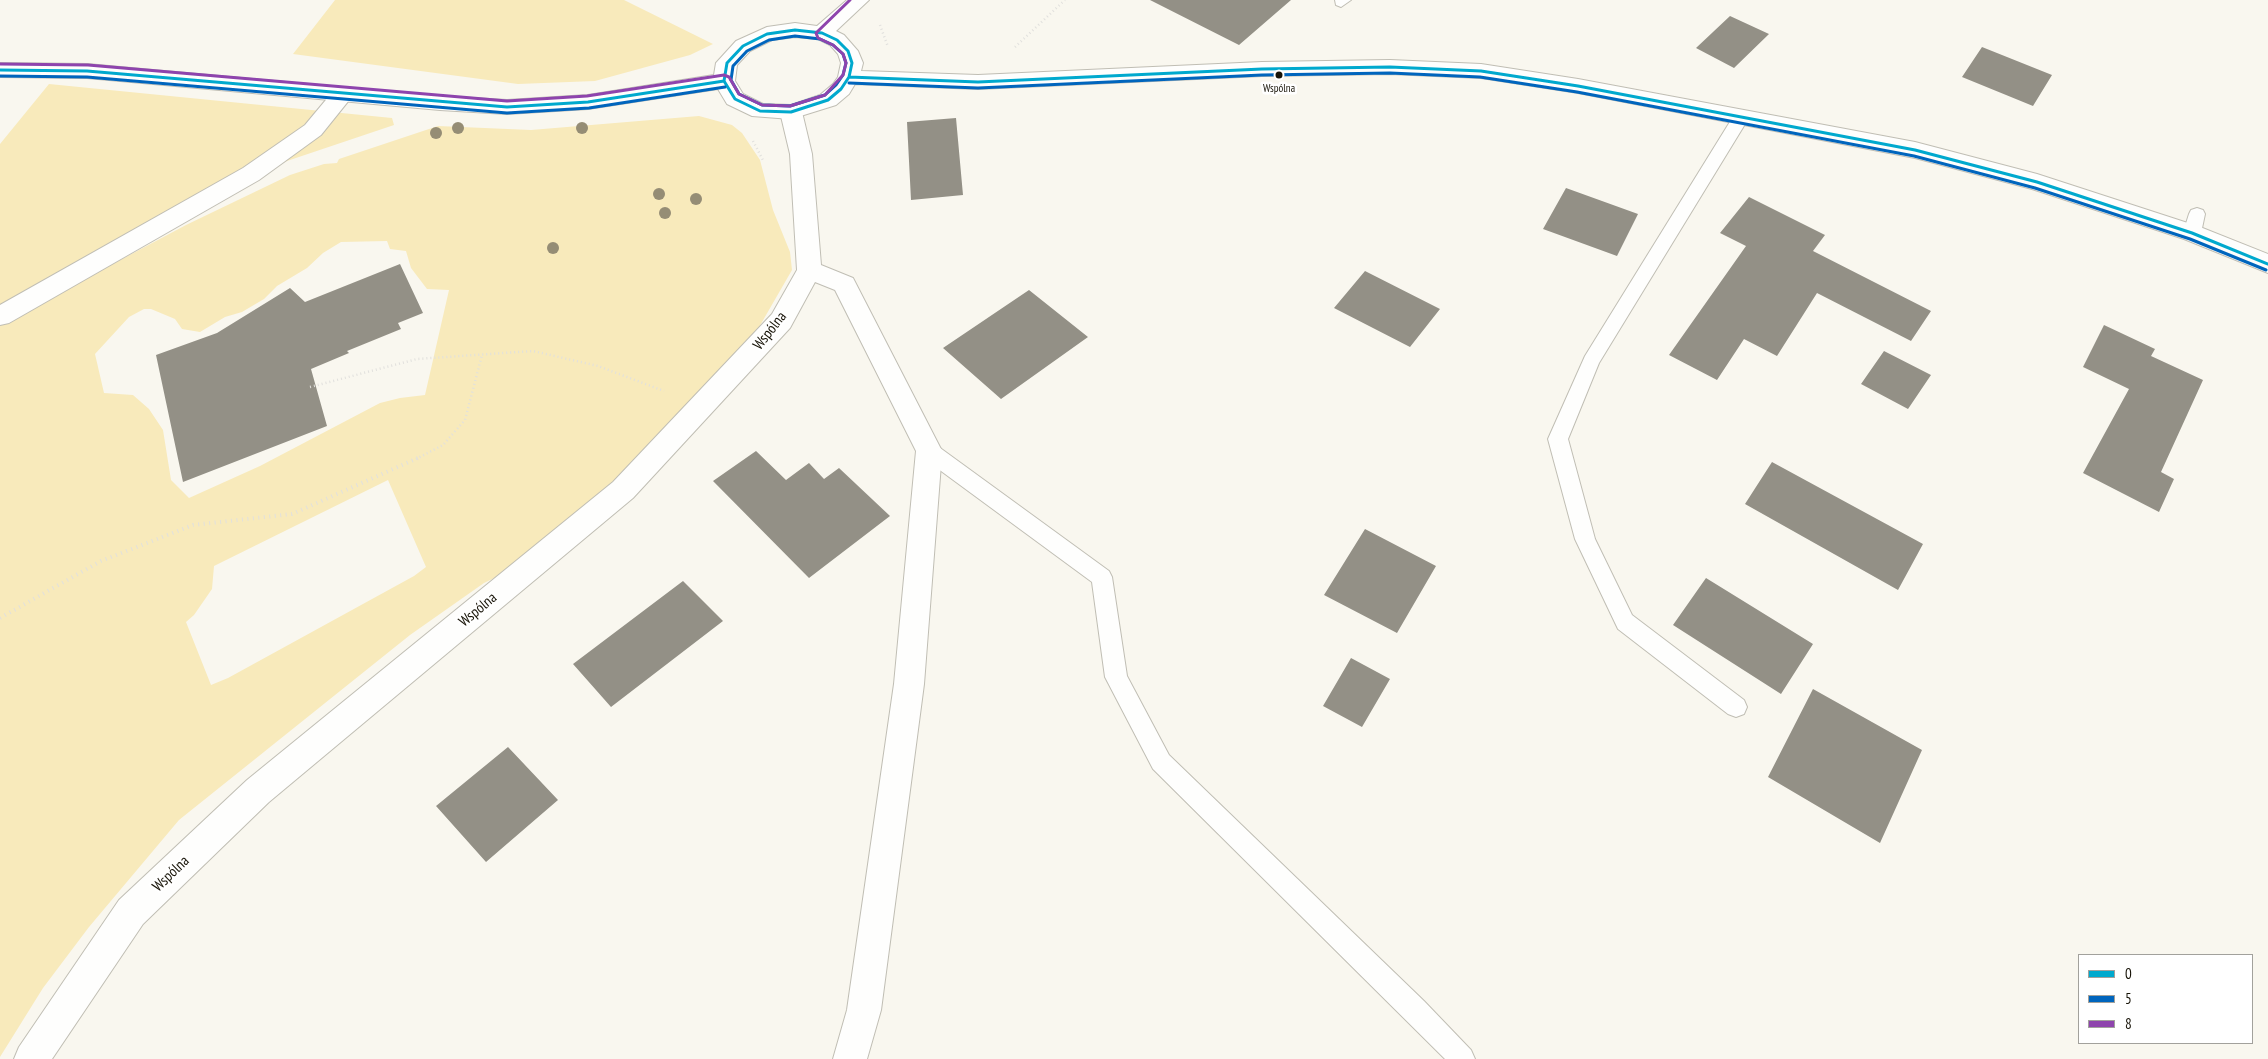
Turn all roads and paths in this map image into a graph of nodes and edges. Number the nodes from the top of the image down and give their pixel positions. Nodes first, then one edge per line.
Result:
1 (1065, 0) edge
2 (858, 1) edge
3 (822, 33) junction
4 (0, 70) edge
5 (850, 77) junction
6 (724, 81) junction
7 (909, 81) junction
8 (978, 82) junction
9 (343, 94) junction
10 (791, 112) junction
11 (1742, 116) junction
12 (748, 135) dead end
13 (801, 154) junction
14 (2268, 264) edge
15 (809, 270) junction
16 (0, 316) edge
17 (482, 355) junction
18 (310, 387) dead end
19 (701, 407) junction
20 (928, 451) junction
21 (0, 618) edge
22 (1736, 707) dead end
23 (31, 1059) edge
24 (850, 1059) edge
25 (1462, 1059) edge

1 - 8 path
2 - 3 street
2 - 7 path
3 - 5 street
3 - 6 street
4 - 9 street
5 - 7 street
5 - 10 street
6 - 9 street
6 - 10 street
7 - 8 street
8 - 11 street
9 - 16 street
10 - 13 street
11 - 14 street
11 - 22 lane
12 - 13 path
13 - 15 street
15 - 19 street, Wspólna
15 - 20 street
17 - 18 path
17 - 19 path
17 - 21 path
19 - 23 street, Wspólna
20 - 24 street
20 - 25 lane

